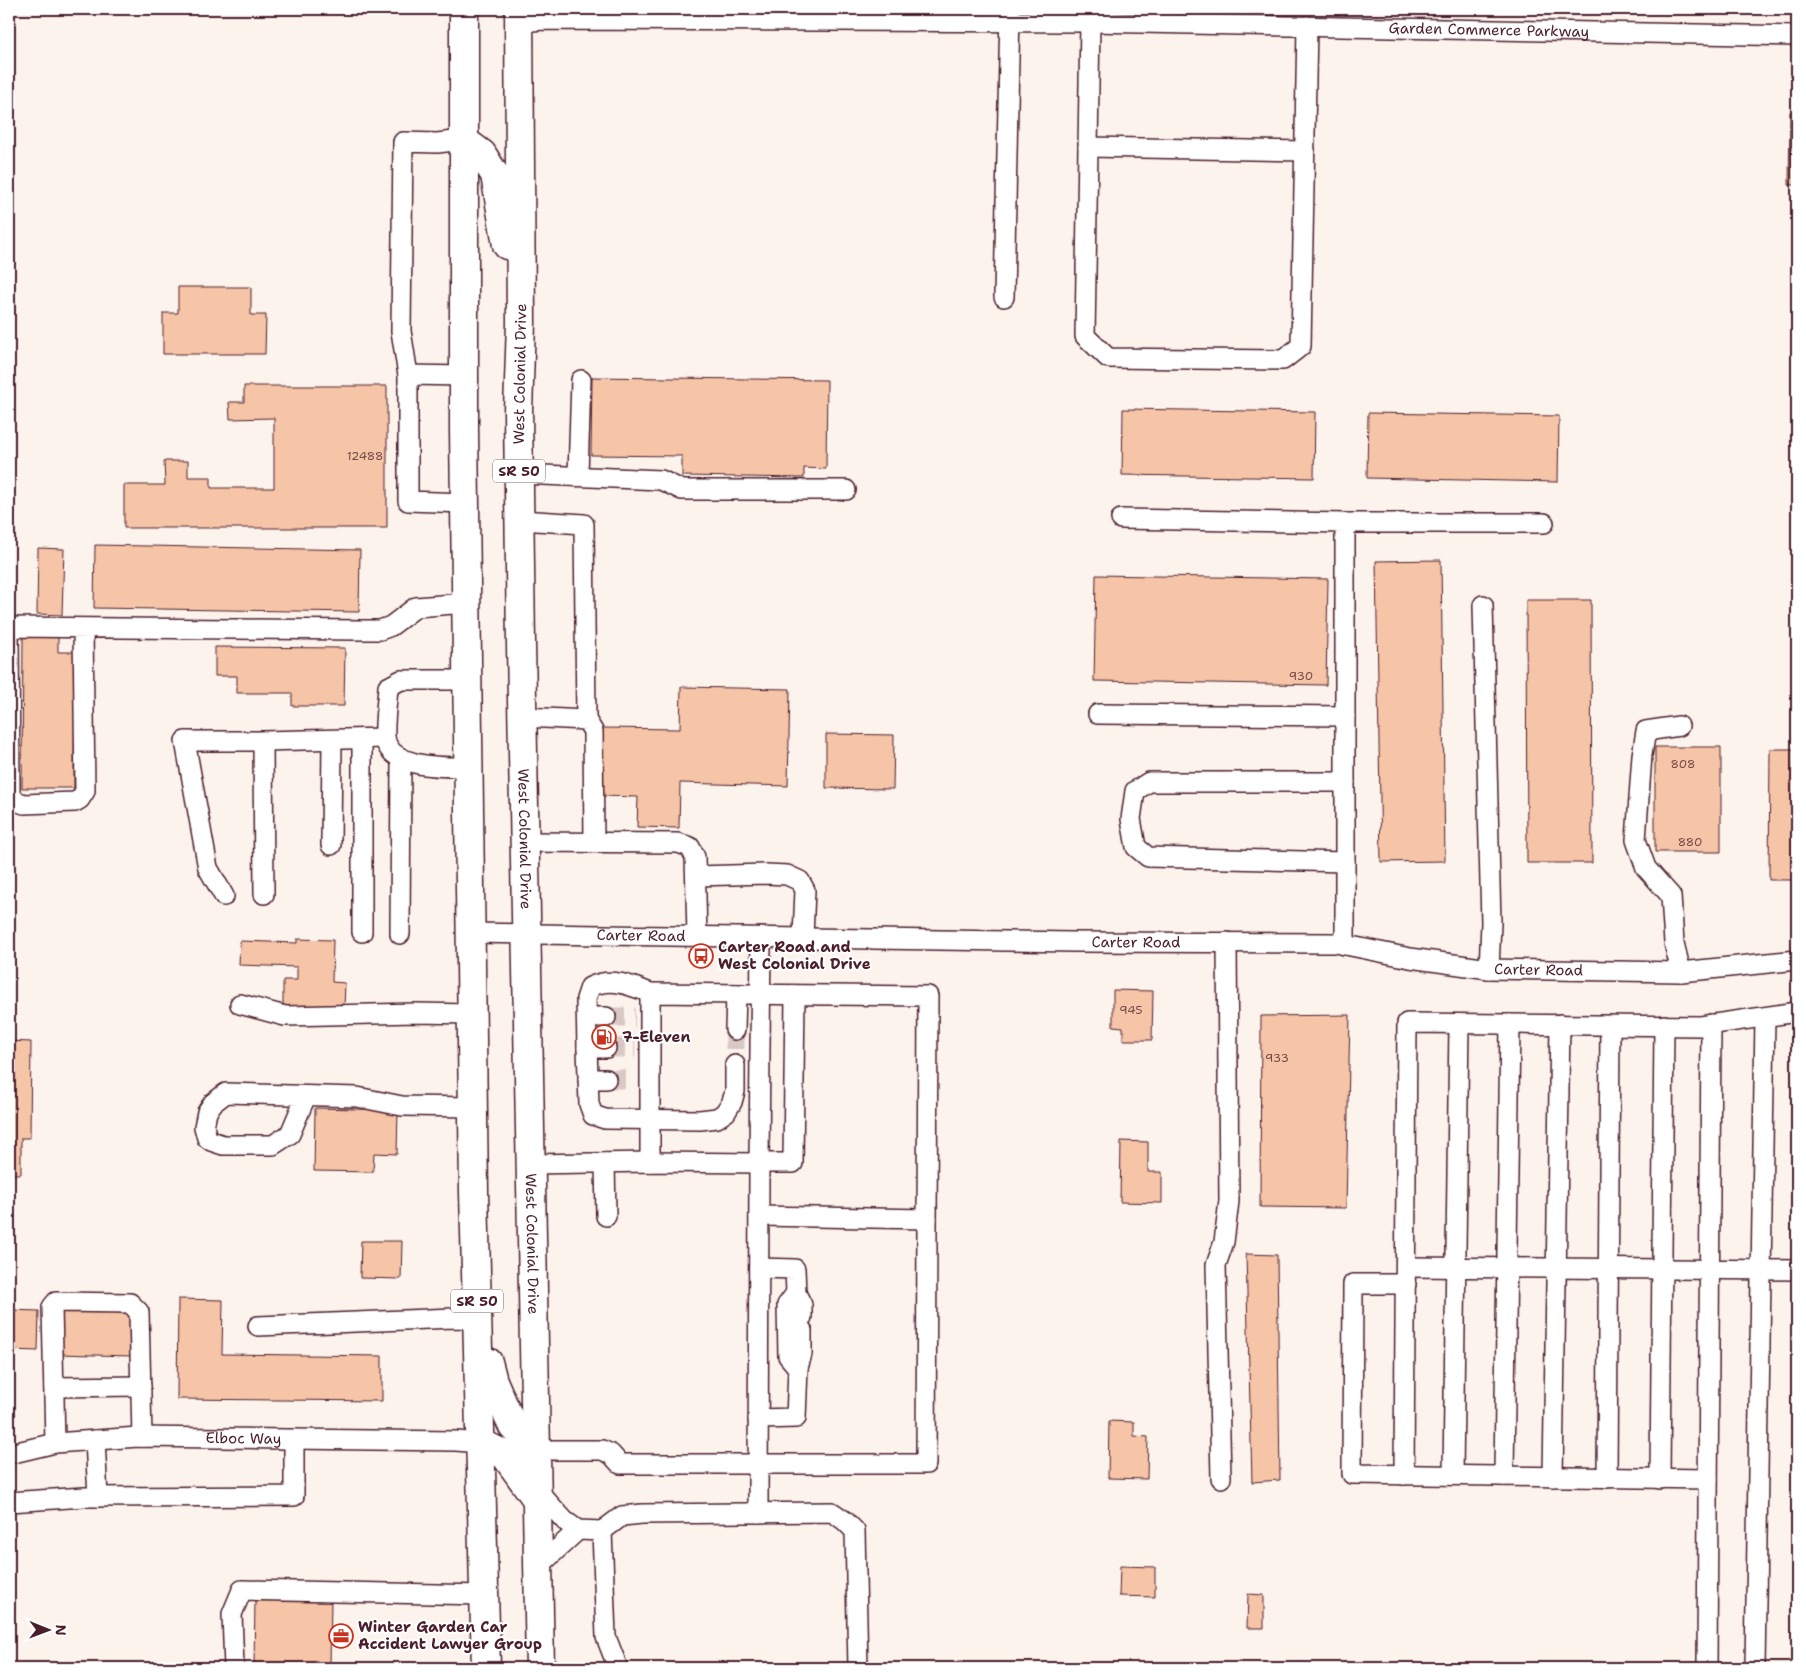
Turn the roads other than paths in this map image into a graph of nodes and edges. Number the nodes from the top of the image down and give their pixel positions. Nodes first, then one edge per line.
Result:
1 (464, 9) edge
2 (512, 13) edge
3 (651, 15) edge
4 (1010, 15) edge
5 (1090, 22) junction
6 (1307, 26) junction
7 (1797, 36) edge
8 (463, 140) junction
9 (1088, 147) junction
10 (1305, 151) junction
11 (1004, 297) dead end
12 (521, 323) junction
13 (408, 375) junction
14 (464, 376) junction
15 (581, 380) dead end
16 (519, 474) junction
17 (578, 475) junction
18 (846, 490) dead end
19 (465, 503) junction
20 (1122, 519) dead end
21 (520, 520) junction
22 (1345, 523) junction
23 (1544, 523) dead end
24 (466, 603) junction
25 (1483, 605) dead end
26 (84, 628) junction
27 (467, 680) junction
28 (1098, 714) dead end
29 (1345, 716) junction
30 (523, 717) junction
31 (586, 720) junction
32 (1678, 726) dead end
33 (385, 738) junction
34 (362, 739) junction
35 (332, 740) junction
36 (263, 741) junction
37 (401, 758) junction
38 (469, 767) junction
39 (1345, 782) junction
40 (525, 842) junction
41 (594, 842) junction
42 (331, 845) dead end
43 (1345, 862) junction
44 (696, 876) junction
45 (264, 894) dead end
46 (224, 896) dead end
47 (362, 932) dead end
48 (471, 933) junction
49 (527, 933) junction
50 (400, 934) dead end
51 (698, 936) junction
52 (760, 937) junction
53 (803, 937) junction
54 (1227, 942) junction
55 (1345, 945) junction
56 (1797, 960) edge
57 (1489, 969) junction
58 (1681, 972) junction
59 (650, 993) junction
60 (736, 994) junction
61 (760, 995) junction
62 (795, 995) junction
63 (240, 1004) dead end
64 (1797, 1012) edge
65 (472, 1014) junction
66 (587, 1017) junction
67 (606, 1017) tunnel mouth
68 (1765, 1017) junction
69 (1459, 1024) junction
70 (1510, 1024) junction
71 (1560, 1024) junction
72 (1711, 1024) junction
73 (1610, 1025) junction
74 (1664, 1026) junction
75 (735, 1030) tunnel mouth
76 (735, 1065) tunnel mouth
77 (306, 1096) junction
78 (473, 1106) junction
79 (650, 1120) junction
80 (650, 1162) junction
81 (605, 1163) junction
82 (759, 1163) junction
83 (532, 1164) junction
84 (606, 1216) dead end
85 (759, 1216) junction
86 (927, 1219) junction
87 (1456, 1267) junction
88 (759, 1268) junction
89 (1507, 1268) junction
90 (1556, 1268) junction
91 (1608, 1269) junction
92 (1662, 1269) junction
93 (1709, 1270) junction
94 (1760, 1270) junction
95 (1797, 1270) edge
96 (1406, 1275) junction
97 (796, 1293) junction
98 (478, 1319) junction
99 (258, 1326) dead end
100 (798, 1368) junction
101 (141, 1386) junction
102 (54, 1387) junction
103 (758, 1419) junction
104 (142, 1437) junction
105 (294, 1439) junction
106 (95, 1440) junction
107 (55, 1443) junction
108 (481, 1443) junction
109 (537, 1450) junction
110 (9, 1454) edge
111 (758, 1464) junction
112 (1404, 1475) junction
113 (1453, 1475) junction
114 (1504, 1476) junction
115 (1553, 1477) junction
116 (1221, 1478) dead end
117 (1607, 1478) junction
118 (1660, 1479) junction
119 (1708, 1480) junction
120 (537, 1496) junction
121 (98, 1497) junction
122 (9, 1502) edge
123 (758, 1513) junction
124 (578, 1530) junction
125 (602, 1531) junction
126 (538, 1566) junction
127 (484, 1595) junction
128 (858, 1666) edge
129 (234, 1668) edge
130 (486, 1668) edge
131 (540, 1668) edge
132 (618, 1668) edge
133 (1706, 1668) edge
134 (1755, 1668) edge

1 - 8 highway, SR 50
2 - 3 street, Garden Commerce Parkway
2 - 12 highway, West Colonial Drive / SR 50
3 - 4 street, Garden Commerce Parkway
4 - 5 street, Garden Commerce Parkway
4 - 11 street
5 - 6 street, Garden Commerce Parkway
5 - 9 street
6 - 7 street, Garden Commerce Parkway
6 - 10 street
8 - 12 highway
8 - 13 street
8 - 14 highway, SR 50
9 - 10 street
9 - 10 street
12 - 16 highway, West Colonial Drive / SR 50
13 - 14 street
13 - 19 street
14 - 19 highway, SR 50
15 - 17 street
16 - 17 street
16 - 21 highway, West Colonial Drive / SR 50
17 - 18 street
19 - 24 highway, SR 50
20 - 22 street
21 - 30 highway, West Colonial Drive / SR 50
21 - 31 street
22 - 23 street
22 - 29 street
24 - 26 street
24 - 27 highway, SR 50
25 - 57 street
26 - 26 street
27 - 33 street
27 - 38 highway, SR 50
28 - 29 street
29 - 39 street
30 - 31 street
30 - 40 highway, West Colonial Drive / SR 50
31 - 41 street
32 - 58 street
33 - 34 street
33 - 37 street
34 - 35 street
34 - 47 street
35 - 36 street
35 - 42 street
36 - 45 street
36 - 46 street
37 - 38 street
37 - 50 street
38 - 48 highway, SR 50
39 - 43 street
39 - 43 street
40 - 41 street
40 - 49 highway, West Colonial Drive / SR 50
41 - 44 street
43 - 55 street
44 - 51 street
44 - 53 street
48 - 49 street, Carter Road
48 - 65 highway, SR 50
49 - 51 street, Carter Road
49 - 83 highway, West Colonial Drive / SR 50
51 - 52 street, Carter Road
52 - 53 street, Carter Road
52 - 61 street
53 - 54 street, Carter Road
54 - 55 street, Carter Road
54 - 116 street
55 - 57 street, Carter Road
56 - 58 street, Carter Road
57 - 58 street, Carter Road
59 - 60 street
59 - 66 street
59 - 79 street
60 - 61 street
60 - 75 street
61 - 62 street
61 - 82 street
62 - 82 street
62 - 86 street
63 - 65 street
64 - 68 street
65 - 78 highway, SR 50
66 - 67 street
66 - 79 street
68 - 72 street
68 - 94 street
69 - 70 street
69 - 87 street
69 - 96 street
70 - 71 street
70 - 89 street
71 - 73 street
71 - 90 street
72 - 74 street
72 - 93 street
73 - 74 street
73 - 91 street
74 - 92 street
76 - 79 street
77 - 77 street
77 - 78 street
78 - 98 highway, SR 50
79 - 80 street
80 - 81 street
80 - 82 street
81 - 83 street
81 - 84 street
82 - 85 street
83 - 109 highway, West Colonial Drive / SR 50
85 - 86 street
85 - 88 street
86 - 111 street
87 - 89 street
87 - 96 street
87 - 113 street
88 - 97 street
88 - 103 street
89 - 90 street
89 - 114 street
90 - 91 street
90 - 115 street
91 - 92 street
91 - 117 street
92 - 93 street
92 - 118 street
93 - 94 street
93 - 119 street
94 - 95 street
94 - 134 street
96 - 112 street
96 - 112 street
97 - 100 street
97 - 100 street
98 - 99 street
98 - 108 highway, SR 50
98 - 109 highway
100 - 103 street
101 - 102 street
101 - 102 street
101 - 104 street
102 - 107 street
103 - 111 street
104 - 105 street, Elboc Way
104 - 106 street, Elboc Way
105 - 108 street, Elboc Way
105 - 121 street
106 - 107 street, Elboc Way
106 - 121 street
107 - 110 street, Elboc Way
108 - 120 highway
108 - 127 highway, SR 50
109 - 111 street
109 - 120 highway, West Colonial Drive / SR 50
111 - 123 street
112 - 113 street
113 - 114 street
114 - 115 street
115 - 117 street
117 - 118 street
118 - 119 street
119 - 133 street
120 - 124 street
120 - 126 highway, West Colonial Drive / SR 50
121 - 122 street
123 - 125 street
123 - 128 street
124 - 125 street
124 - 126 street
125 - 132 street
126 - 131 highway, West Colonial Drive / SR 50
127 - 129 street
127 - 130 highway, SR 50

